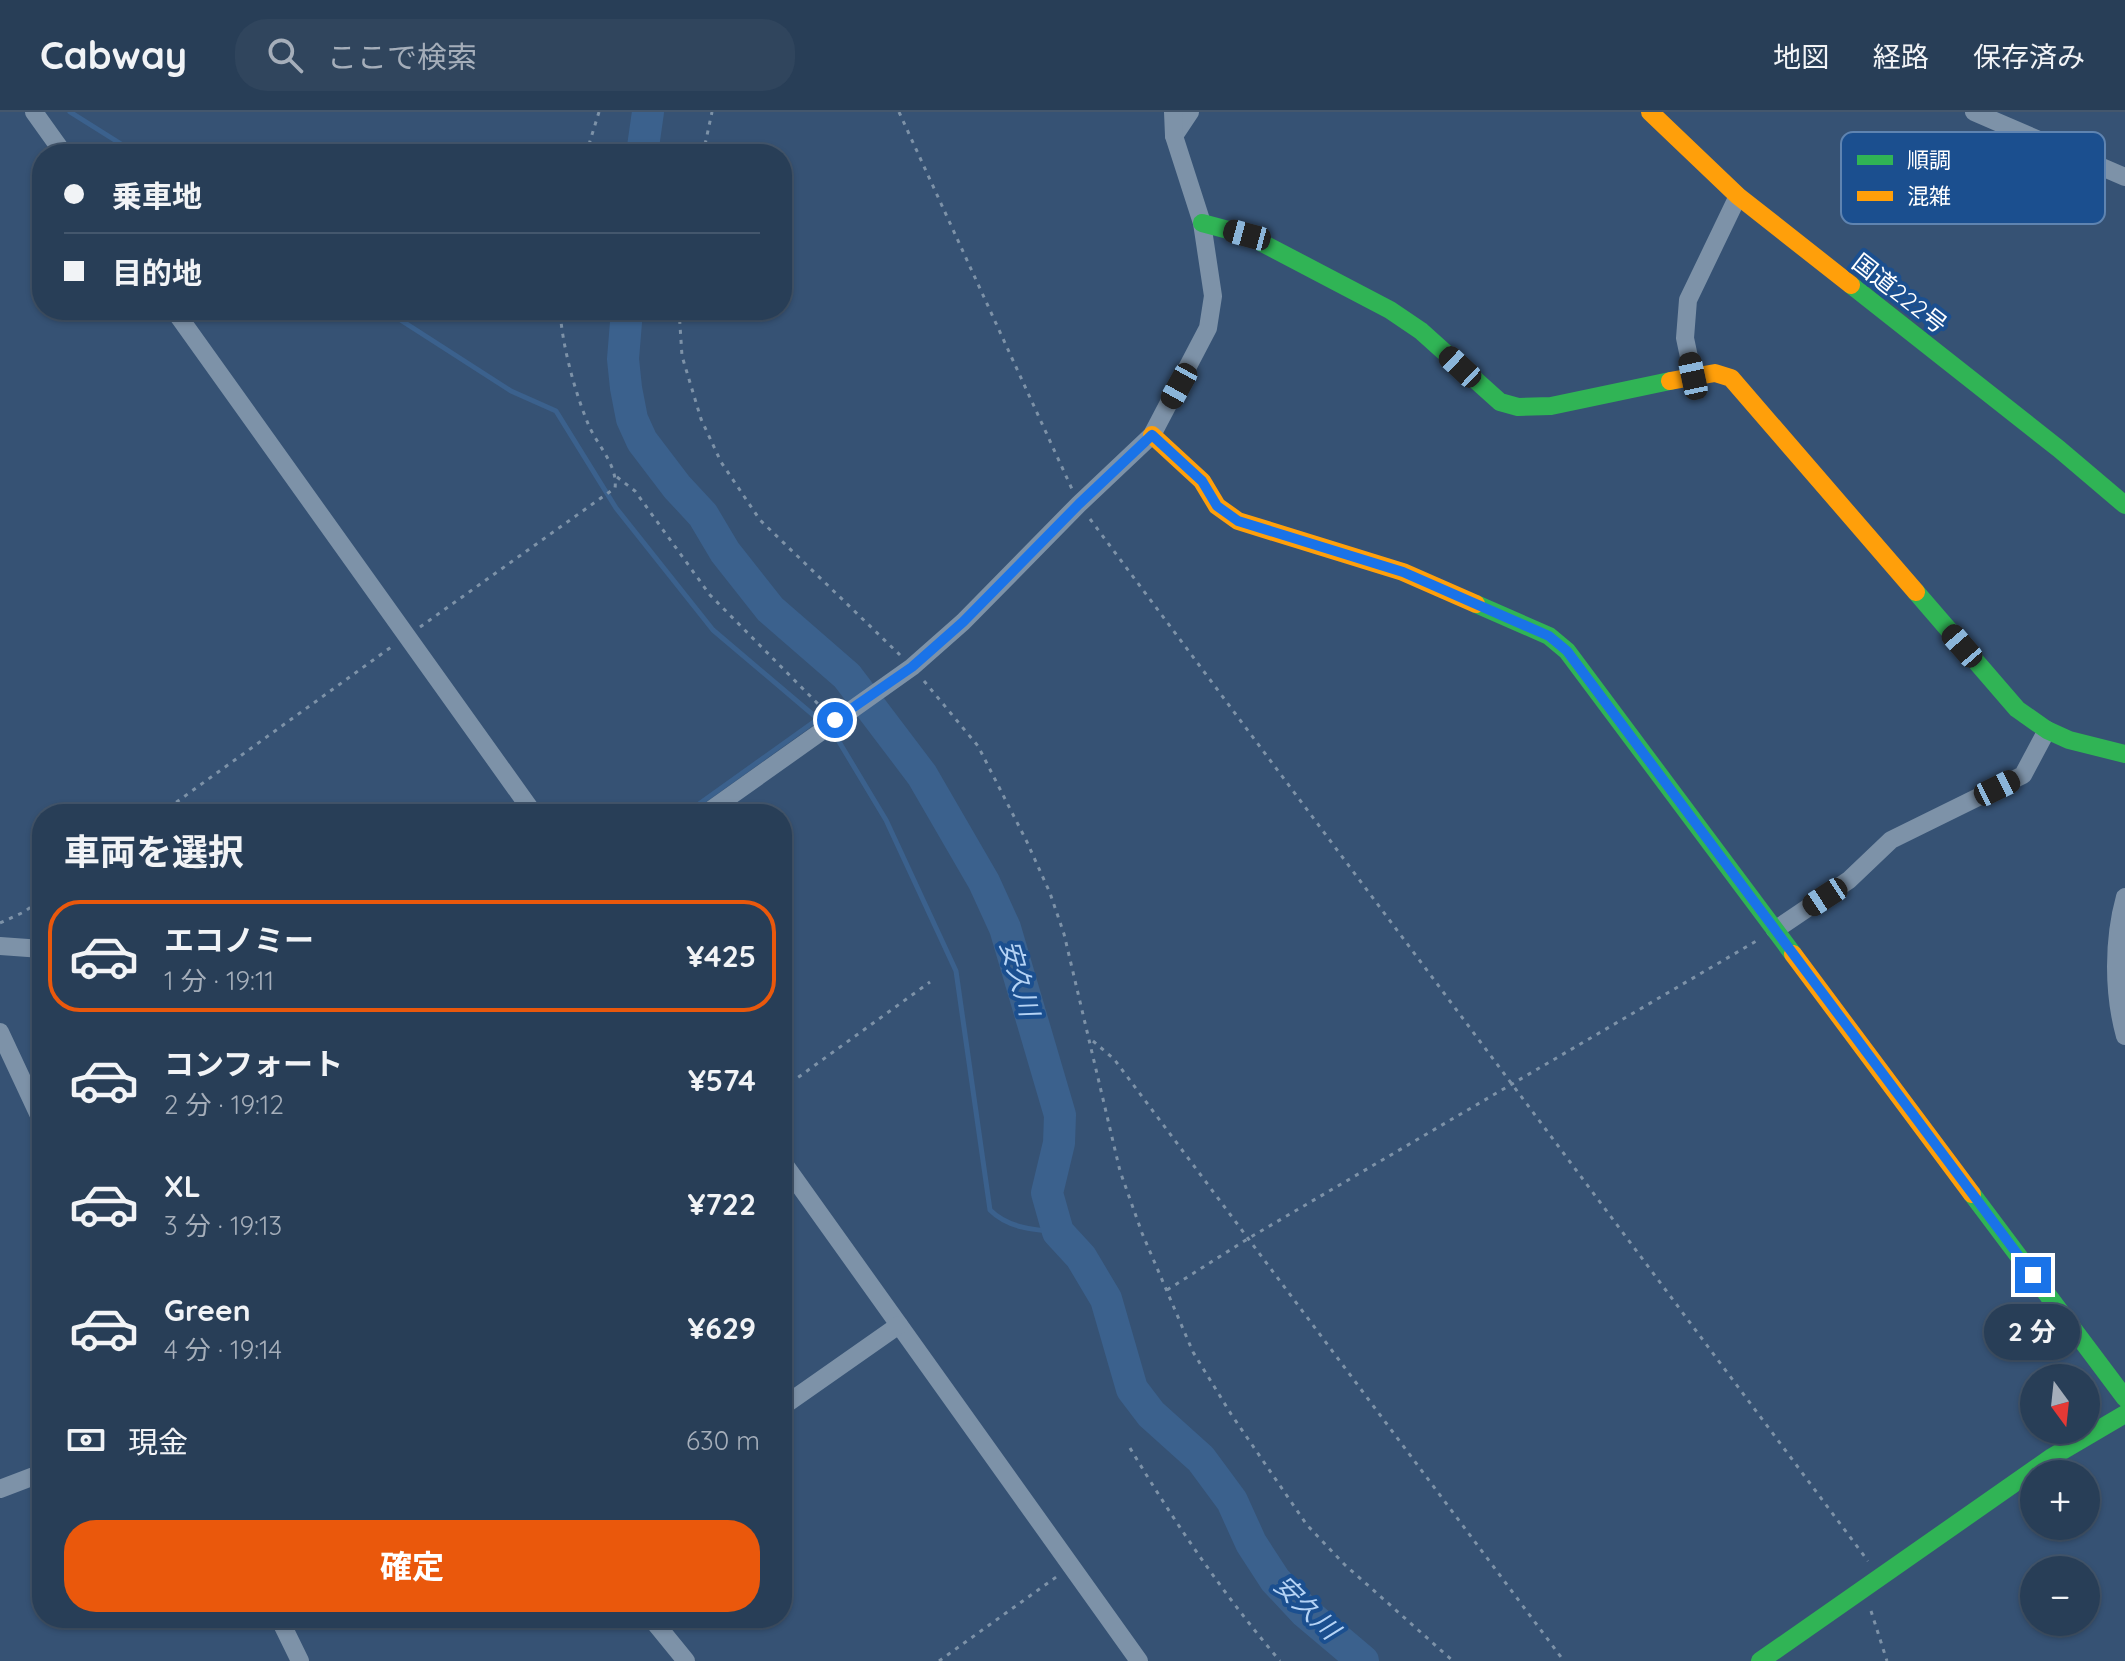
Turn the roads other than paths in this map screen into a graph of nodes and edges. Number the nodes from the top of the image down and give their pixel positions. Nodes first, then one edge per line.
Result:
1 (34, 112) edge
2 (1173, 112) edge
3 (1190, 112) edge
4 (1974, 112) edge
5 (1655, 114) edge
6 (2020, 132) edge
7 (1174, 136) junction
8 (57, 144) edge
9 (2105, 168) edge
10 (2125, 177) edge
11 (1738, 196) junction
12 (1202, 223) junction
13 (181, 320) edge
14 (1693, 376) junction
15 (1152, 435) junction
16 (2125, 505) edge
17 (2047, 730) junction
18 (2125, 754) edge
19 (527, 804) edge
20 (719, 804) edge
21 (2125, 897) edge
22 (1775, 930) junction
23 (0, 946) edge
24 (32, 948) edge
25 (0, 1032) edge
26 (2125, 1036) edge
27 (32, 1101) edge
28 (792, 1175) edge
29 (899, 1325) junction
30 (2125, 1398) edge
31 (792, 1400) edge
32 (2125, 1414) edge
33 (32, 1477) edge
34 (0, 1489) edge
35 (284, 1628) edge
36 (659, 1628) edge
37 (300, 1661) edge
38 (686, 1661) edge
39 (1139, 1661) edge
40 (1760, 1661) edge

1 - 8 street
2 - 7 street
3 - 7 street
4 - 6 street
5 - 11 main road, 国道222号
7 - 12 street
9 - 10 street
11 - 14 street
11 - 16 main road, 国道222号
12 - 14 main road
12 - 15 street
13 - 19 street
14 - 17 main road
15 - 20 street
15 - 22 main road
17 - 18 main road
17 - 22 street
21 - 26 street
22 - 30 main road
23 - 24 street
25 - 27 street
28 - 29 street
29 - 31 street
29 - 39 street
32 - 40 main road
33 - 34 street
35 - 37 street
36 - 38 street

